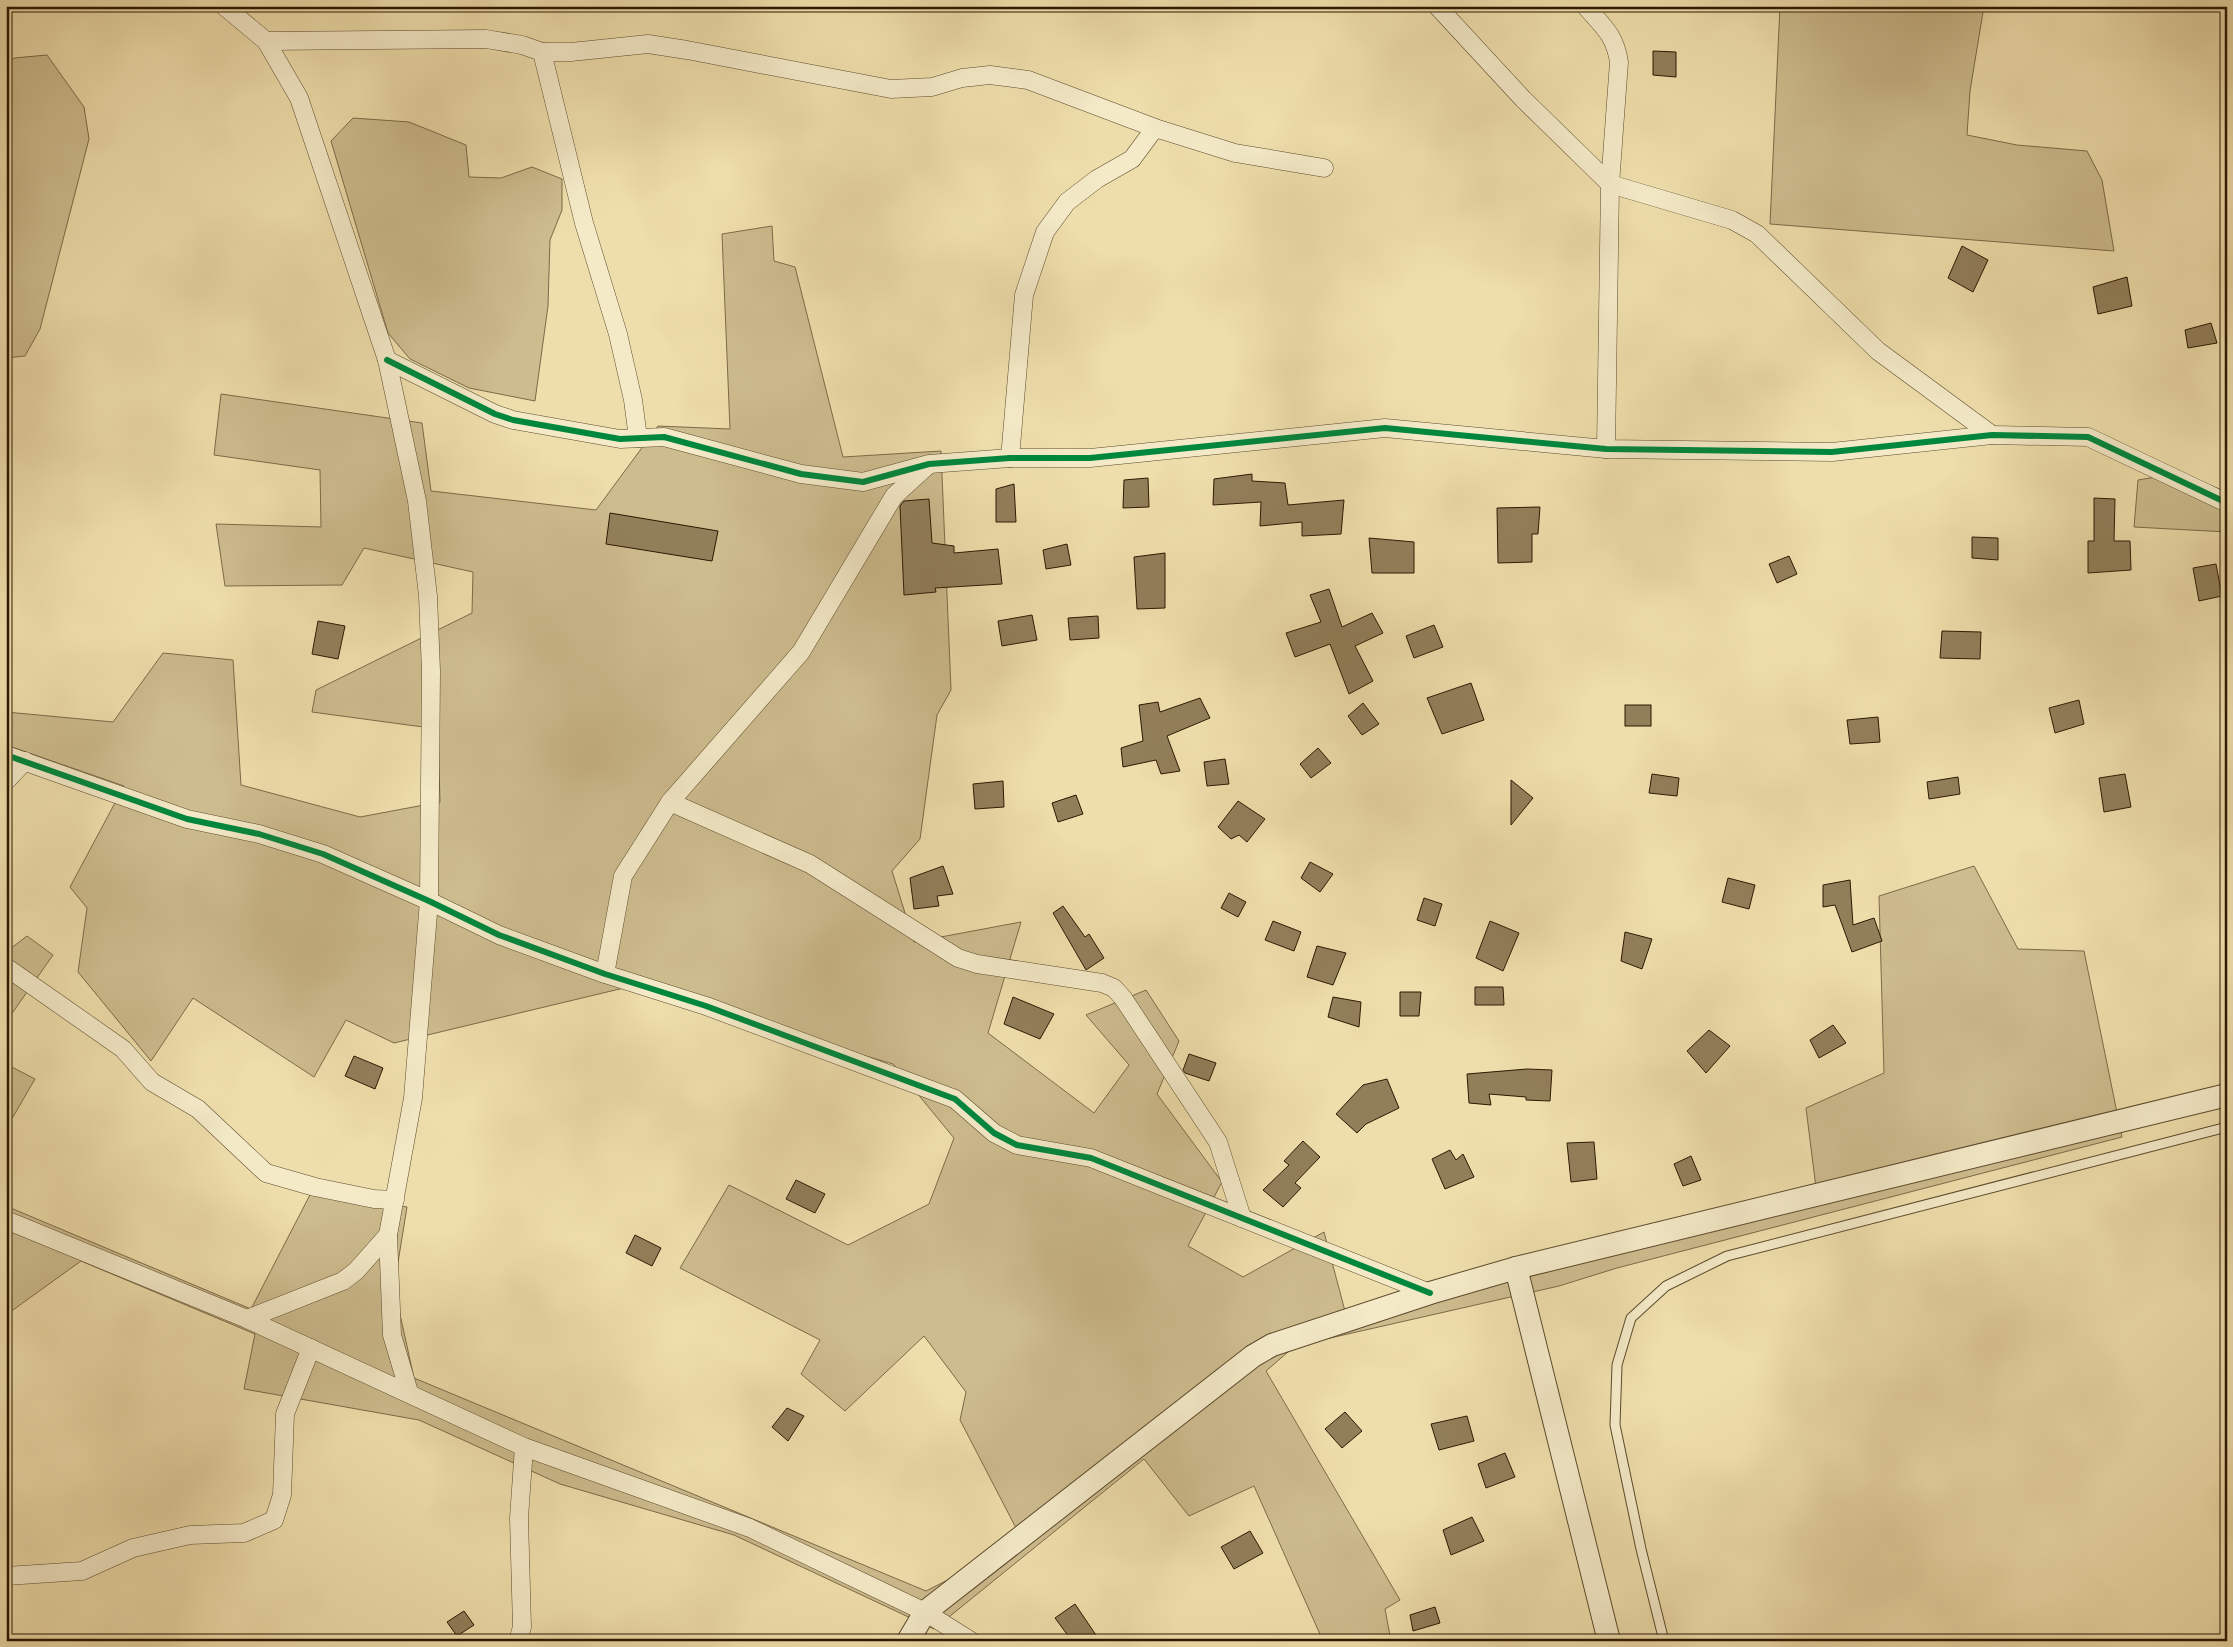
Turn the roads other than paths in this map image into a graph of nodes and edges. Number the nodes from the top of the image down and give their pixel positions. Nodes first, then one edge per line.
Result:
1 (224, 6) edge
2 (1437, 6) edge
3 (1587, 8) dead end
4 (266, 41) junction
5 (542, 52) junction
6 (1155, 128) junction
7 (1324, 168) dead end
8 (1610, 184) junction
9 (387, 360) junction
10 (1992, 435) junction
11 (638, 438) junction
12 (1606, 449) junction
13 (1010, 458) junction
14 (929, 464) junction
15 (2227, 503) edge
16 (6, 755) edge
17 (25, 761) junction
18 (6, 781) edge
19 (670, 802) junction
20 (429, 901) junction
21 (6, 968) edge
22 (605, 974) junction
23 (2227, 1095) edge
24 (2227, 1127) edge
25 (394, 1200) junction
26 (1242, 1218) junction
27 (6, 1220) edge
28 (388, 1235) junction
29 (1516, 1268) junction
30 (1430, 1293) junction
31 (246, 1319) junction
32 (311, 1348) junction
33 (409, 1392) junction
34 (524, 1447) junction
35 (6, 1576) edge
36 (925, 1612) junction
37 (518, 1641) edge
38 (908, 1641) edge
39 (971, 1641) edge
40 (1608, 1641) edge
41 (1664, 1641) edge

1 - 4 street
2 - 8 street
3 - 8 street
4 - 5 street
4 - 9 street
5 - 6 street
5 - 11 street
6 - 7 street
6 - 13 street
8 - 10 street
8 - 12 street
9 - 11 street
9 - 20 street
10 - 12 street
10 - 15 street
11 - 14 street
12 - 13 street
13 - 14 street
14 - 19 street
16 - 17 street
17 - 18 street
17 - 20 street
19 - 22 street
19 - 26 street
20 - 22 street
20 - 25 street
21 - 25 street
22 - 26 street
23 - 29 street
24 - 41 lane
25 - 28 street
26 - 30 street
27 - 31 street
28 - 31 street
28 - 33 street
29 - 30 street
29 - 40 street
30 - 36 street
31 - 32 street
32 - 33 street
32 - 35 street
33 - 34 street
34 - 36 street
34 - 37 street
36 - 38 street
36 - 39 street

